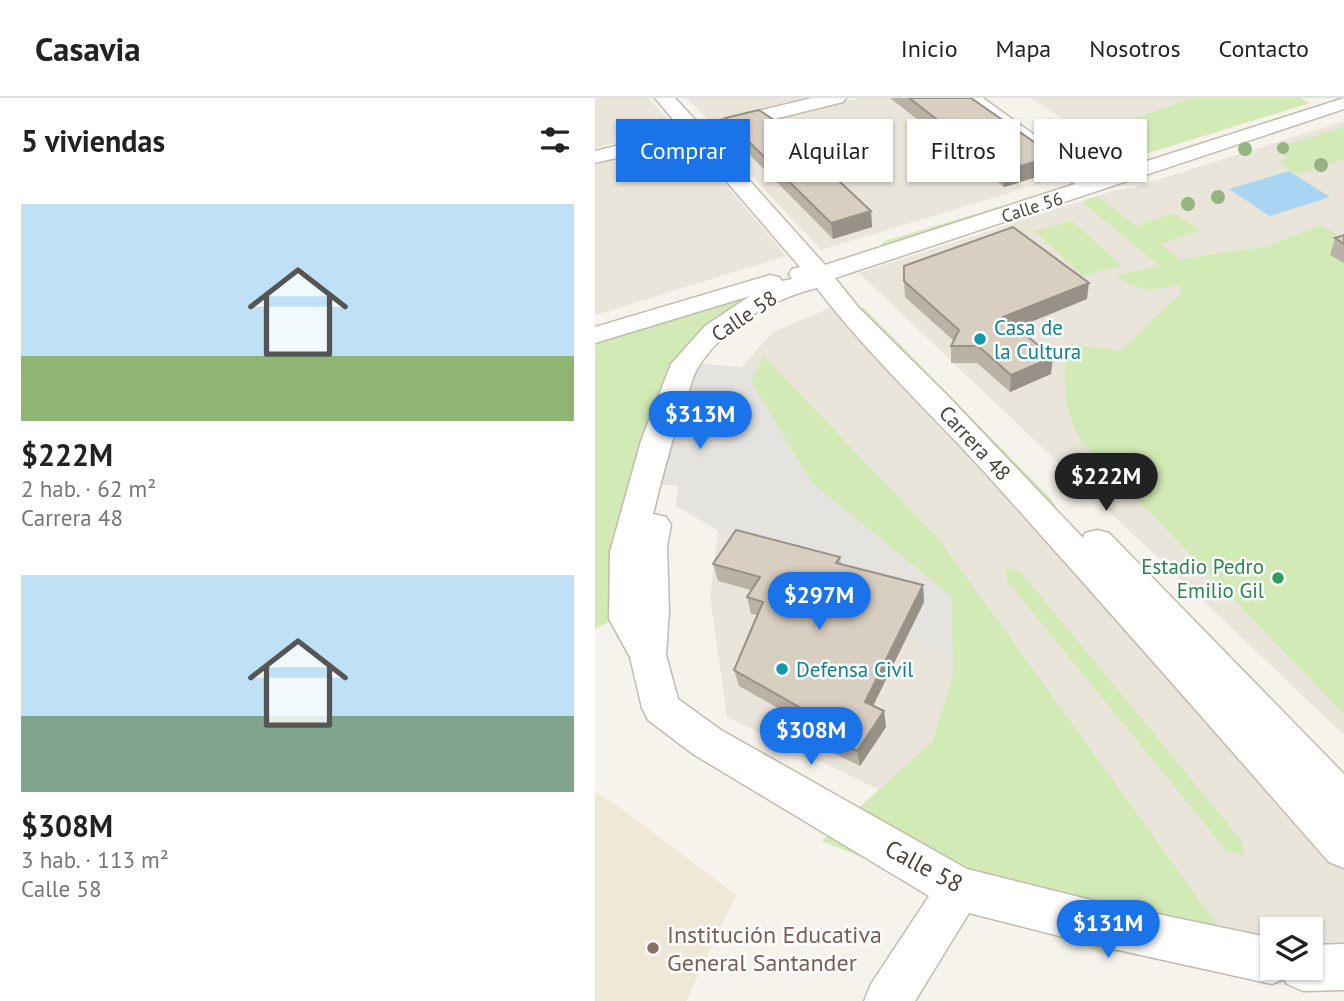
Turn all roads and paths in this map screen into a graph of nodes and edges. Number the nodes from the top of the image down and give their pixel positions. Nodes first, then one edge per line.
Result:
1 (665, 98) edge
2 (836, 98) edge
3 (971, 98) edge
4 (1000, 98) edge
5 (1305, 98) edge
6 (1338, 110) edge
7 (684, 119) edge
8 (749, 119) edge
9 (1034, 127) edge
10 (1034, 139) edge
11 (616, 152) edge
12 (595, 157) edge
13 (1147, 167) edge
14 (740, 182) edge
15 (1096, 182) edge
16 (821, 273) junction
17 (595, 335) edge
18 (1172, 637) junction
19 (1344, 802) edge
20 (1344, 848) edge
21 (960, 889) junction
22 (1260, 958) edge
23 (1344, 967) edge
24 (1323, 968) edge
25 (888, 1001) edge

1 - 7 street, Carrera 48
2 - 8 street
3 - 10 street
4 - 9 street
5 - 6 street
6 - 13 street, Calle 56
11 - 12 street
14 - 16 street, Carrera 48
15 - 16 street, Calle 56
16 - 17 street, Calle 56
16 - 18 street, Carrera 48
16 - 21 street, Calle 58
18 - 19 street, Carrera 48
18 - 20 street, Carrera 48
21 - 22 street, Calle 58
21 - 25 street
23 - 24 street

